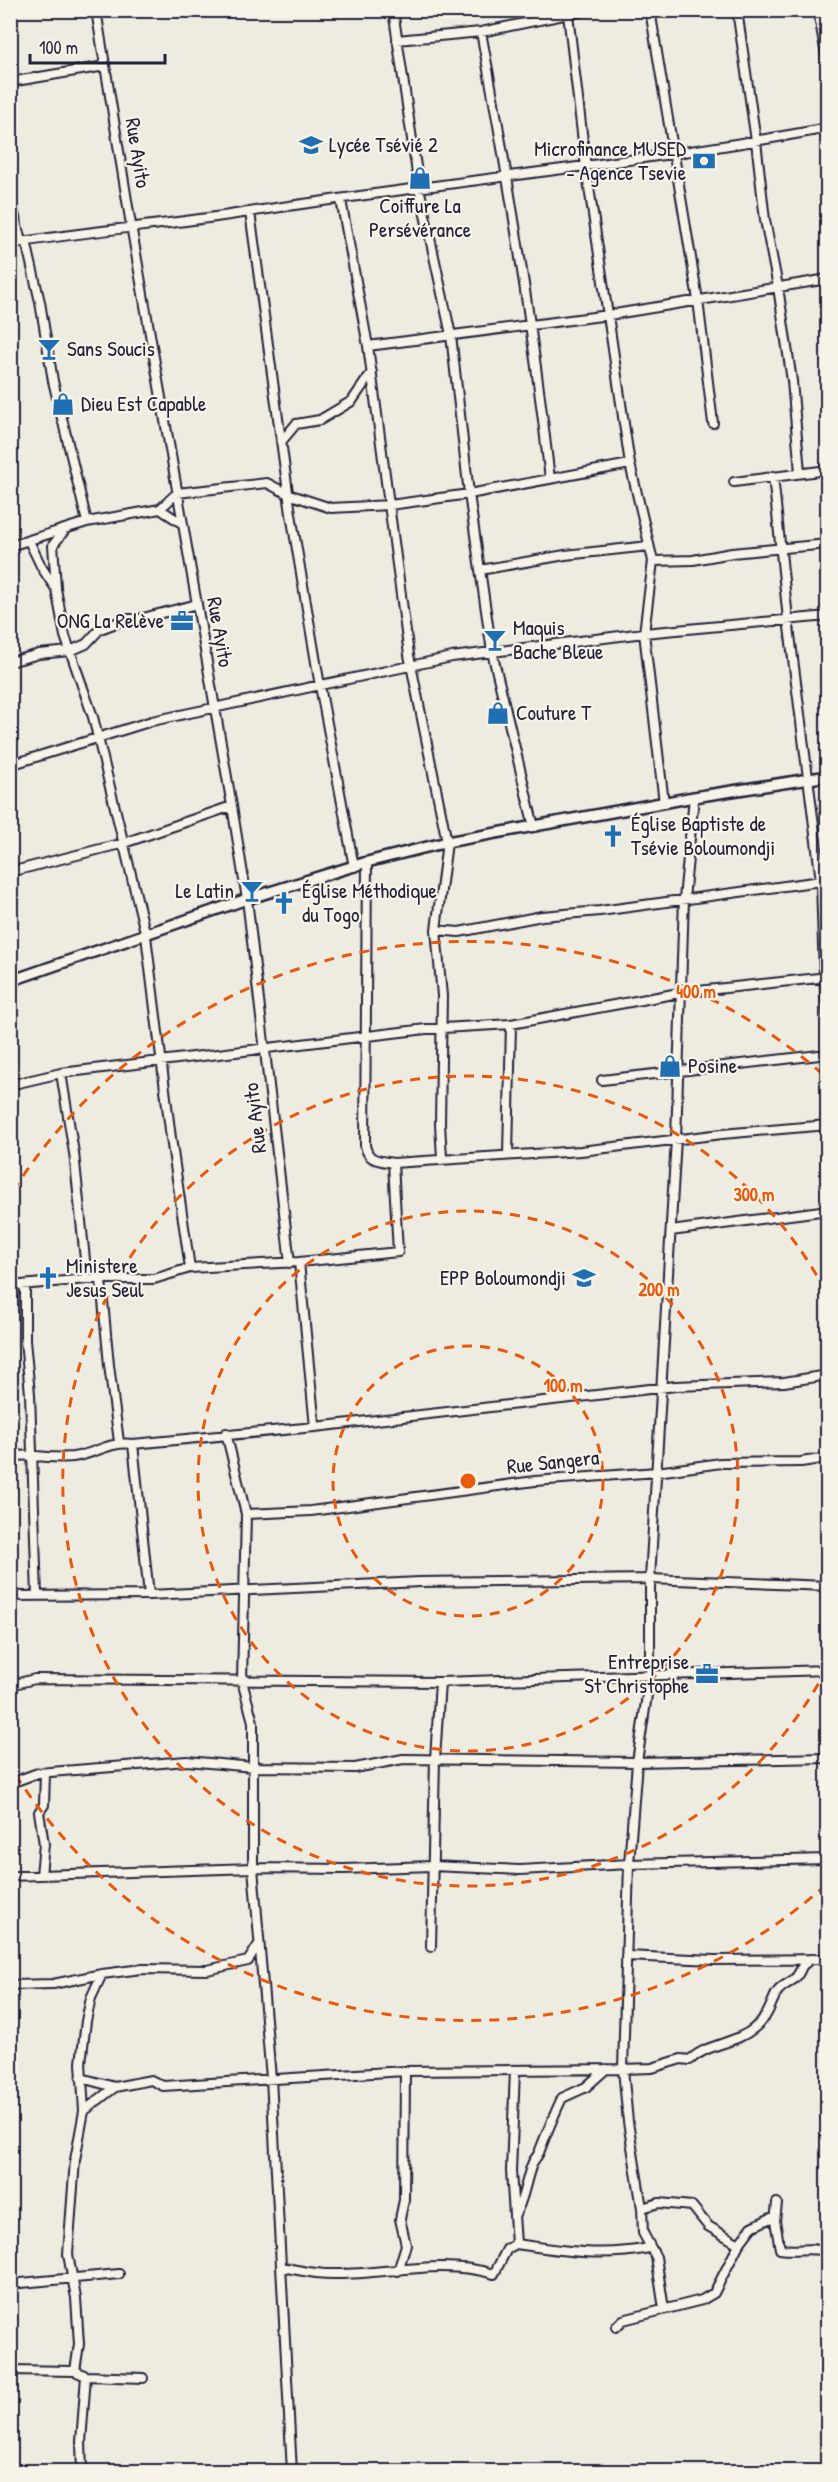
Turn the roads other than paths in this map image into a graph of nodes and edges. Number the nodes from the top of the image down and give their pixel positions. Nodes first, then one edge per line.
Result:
1 (96, 10) edge
2 (393, 10) edge
3 (588, 10) edge
4 (650, 10) edge
5 (736, 10) edge
6 (818, 10) edge
7 (568, 14) junction
8 (481, 32) junction
9 (397, 40) junction
10 (105, 66) junction
11 (828, 67) edge
12 (10, 82) edge
13 (828, 128) edge
14 (756, 141) junction
15 (673, 154) junction
16 (586, 167) junction
17 (508, 177) junction
18 (419, 187) junction
19 (10, 197) edge
20 (341, 200) junction
21 (250, 212) junction
22 (131, 225) junction
23 (23, 241) junction
24 (10, 244) edge
25 (828, 279) edge
26 (778, 287) junction
27 (698, 300) junction
28 (609, 315) junction
29 (531, 324) junction
30 (451, 334) junction
31 (368, 346) junction
32 (372, 372) junction
33 (713, 423) dead end
34 (281, 442) junction
35 (630, 464) junction
36 (828, 470) edge
37 (800, 472) junction
38 (773, 476) junction
39 (550, 479) junction
40 (734, 482) dead end
41 (177, 493) junction
42 (288, 494) junction
43 (469, 494) junction
44 (390, 505) junction
45 (160, 509) junction
46 (87, 522) junction
47 (183, 525) junction
48 (64, 530) junction
49 (29, 541) junction
50 (828, 544) edge
51 (10, 546) edge
52 (649, 546) junction
53 (782, 548) junction
54 (653, 561) junction
55 (480, 570) junction
56 (56, 589) junction
57 (197, 604) junction
58 (828, 616) edge
59 (788, 620) junction
60 (644, 633) junction
61 (70, 651) junction
62 (492, 652) junction
63 (10, 662) edge
64 (411, 666) junction
65 (320, 686) junction
66 (215, 706) junction
67 (96, 738) junction
68 (10, 765) edge
69 (828, 776) edge
70 (810, 779) junction
71 (694, 797) junction
72 (664, 803) junction
73 (232, 806) junction
74 (534, 827) junction
75 (447, 842) junction
76 (124, 843) junction
77 (367, 862) junction
78 (354, 867) junction
79 (10, 872) edge
80 (824, 881) edge
81 (247, 899) junction
82 (684, 899) junction
83 (436, 930) junction
84 (146, 936) junction
85 (826, 977) edge
86 (10, 981) edge
87 (680, 993) junction
88 (828, 1022) edge
89 (511, 1024) junction
90 (441, 1028) junction
91 (364, 1036) junction
92 (265, 1047) junction
93 (828, 1054) edge
94 (163, 1062) junction
95 (61, 1072) junction
96 (678, 1072) junction
97 (602, 1080) dead end
98 (10, 1085) edge
99 (828, 1125) edge
100 (676, 1139) junction
101 (508, 1154) junction
102 (442, 1158) junction
103 (393, 1163) junction
104 (828, 1210) edge
105 (671, 1230) junction
106 (299, 1262) junction
107 (290, 1263) junction
108 (190, 1268) junction
109 (87, 1279) junction
110 (101, 1280) junction
111 (25, 1285) junction
112 (10, 1286) edge
113 (828, 1375) edge
114 (661, 1387) junction
115 (315, 1426) junction
116 (226, 1433) junction
117 (119, 1442) junction
118 (133, 1444) junction
119 (32, 1454) junction
120 (10, 1456) edge
121 (828, 1458) edge
122 (657, 1472) junction
123 (246, 1514) junction
124 (650, 1579) junction
125 (828, 1586) edge
126 (242, 1591) junction
127 (149, 1595) junction
128 (10, 1596) edge
129 (37, 1596) junction
130 (828, 1670) edge
131 (650, 1675) junction
132 (242, 1681) junction
133 (440, 1682) junction
134 (10, 1684) edge
135 (828, 1758) edge
136 (435, 1759) junction
137 (637, 1762) junction
138 (253, 1767) junction
139 (45, 1773) junction
140 (10, 1781) edge
141 (828, 1859) edge
142 (629, 1864) junction
143 (432, 1866) junction
144 (253, 1868) junction
145 (41, 1875) junction
146 (10, 1876) edge
147 (260, 1944) junction
148 (431, 1947) dead end
149 (626, 1956) junction
150 (812, 1959) junction
151 (828, 1959) edge
152 (102, 1974) junction
153 (10, 1985) edge
154 (606, 2069) junction
155 (623, 2069) junction
156 (515, 2070) junction
157 (405, 2071) junction
158 (81, 2078) junction
159 (271, 2078) junction
160 (115, 2086) junction
161 (84, 2111) junction
162 (777, 2203) dead end
163 (642, 2208) junction
164 (514, 2216) junction
165 (775, 2216) junction
166 (516, 2244) junction
167 (739, 2244) junction
168 (649, 2248) junction
169 (828, 2252) edge
170 (281, 2267) junction
171 (398, 2271) junction
172 (119, 2274) dead end
173 (72, 2279) junction
174 (10, 2284) edge
175 (664, 2308) junction
176 (616, 2327) dead end
177 (10, 2370) edge
178 (75, 2371) junction
179 (86, 2376) junction
180 (143, 2378) dead end
181 (82, 2472) edge
182 (292, 2472) edge

1 - 10 street, Rue Ayito
2 - 9 street
3 - 7 street
4 - 15 street
5 - 14 street
6 - 11 street
7 - 8 street
7 - 16 street
8 - 9 street
8 - 17 street
9 - 18 street
10 - 12 street
10 - 22 street, Rue Ayito
13 - 14 street
14 - 15 street
14 - 26 street
15 - 16 street
15 - 27 street
16 - 17 street
16 - 28 street
17 - 18 street
17 - 29 street
18 - 20 street
18 - 30 street
19 - 23 street
20 - 21 street
20 - 31 street
21 - 22 street
21 - 34 street
22 - 23 street
22 - 41 street, Rue Ayito
23 - 24 street
23 - 46 street
25 - 26 street
26 - 27 street
26 - 37 street
27 - 28 street
27 - 33 street
28 - 29 street
28 - 35 street
29 - 30 street
29 - 39 street
30 - 31 street
30 - 43 street
31 - 32 street
32 - 34 street
32 - 44 street
34 - 42 street
35 - 39 street
35 - 52 street
36 - 37 street
37 - 38 street
38 - 40 street
38 - 53 street
39 - 43 street
41 - 42 street
41 - 45 street
41 - 47 street, Rue Ayito
42 - 44 street
42 - 65 street
43 - 44 street
43 - 55 street
44 - 64 street
45 - 46 street
45 - 47 street
46 - 48 street
47 - 57 street, Rue Ayito
48 - 49 street
48 - 56 street
49 - 51 street
49 - 56 street
50 - 53 street
52 - 54 street
52 - 55 street
53 - 54 street
53 - 59 street
54 - 60 street
55 - 62 street
56 - 61 street
57 - 61 street
57 - 66 street, Rue Ayito
58 - 59 street
59 - 60 street
59 - 70 street
60 - 62 street
60 - 72 street
61 - 63 street
61 - 67 street
62 - 64 street
62 - 74 street
64 - 65 street
64 - 75 street
65 - 66 street
65 - 78 street
66 - 67 street
66 - 73 street, Rue Ayito
67 - 68 street
67 - 76 street
69 - 70 street
70 - 71 street
70 - 80 street
71 - 72 street
71 - 82 street
72 - 74 street
73 - 76 street
73 - 81 street, Rue Ayito
74 - 75 street
75 - 77 street
75 - 83 street
76 - 79 street
76 - 84 street
77 - 78 street
77 - 91 street
78 - 81 street
80 - 82 street
80 - 85 street
81 - 84 street
81 - 92 street, Rue Ayito
82 - 83 street
82 - 87 street
83 - 90 street
84 - 86 street
84 - 94 street
85 - 87 street
85 - 88 street
87 - 89 street
87 - 96 street
89 - 90 street
89 - 101 street
90 - 91 street
90 - 102 street
91 - 92 street
91 - 103 street
92 - 94 street
92 - 107 street, Rue Ayito
93 - 96 street
94 - 95 street
94 - 108 street
95 - 98 street
95 - 109 street
96 - 97 street
96 - 100 street
99 - 100 street
100 - 101 street
100 - 105 street
101 - 102 street
102 - 103 street
103 - 106 street
104 - 105 street
105 - 114 street
106 - 107 street
106 - 115 street
107 - 108 street
108 - 110 street
109 - 110 street
109 - 111 street
110 - 117 street
111 - 112 street
111 - 119 street
113 - 114 street
114 - 115 street
114 - 122 street
115 - 116 street
116 - 118 street
116 - 123 street
117 - 118 street
117 - 119 street
118 - 127 street
119 - 120 street
119 - 129 street
121 - 122 street, Rue Sangera
122 - 123 street, Rue Sangera
122 - 124 street
123 - 126 street
124 - 125 street
124 - 126 street
124 - 131 street
126 - 127 street
126 - 132 street
127 - 129 street
128 - 129 street
130 - 131 street
131 - 133 street
131 - 137 street
132 - 133 street
132 - 134 street
132 - 138 street
133 - 136 street
135 - 137 street
136 - 137 street
136 - 138 street
136 - 143 street
137 - 142 street
138 - 139 street
138 - 144 street
139 - 140 street
139 - 145 street
141 - 142 street
142 - 143 street
142 - 149 street
143 - 144 street
143 - 148 street
144 - 145 street
144 - 147 street
145 - 146 street
147 - 152 street
147 - 159 street
149 - 150 street
149 - 155 street
150 - 151 street
150 - 155 street
152 - 153 street
152 - 158 street
154 - 155 street
154 - 156 street
154 - 164 street
155 - 163 street
156 - 157 street
156 - 164 street
157 - 159 street
157 - 171 street
158 - 160 street
158 - 161 street
159 - 160 street
159 - 170 street
160 - 161 street
161 - 173 street
162 - 165 street
163 - 167 street
163 - 168 street
164 - 166 street
165 - 167 street
165 - 169 street
166 - 168 street
166 - 171 street
167 - 175 street
168 - 175 street
170 - 171 street
170 - 182 street
172 - 173 street
173 - 174 street
173 - 178 street
175 - 176 street
177 - 178 street
178 - 179 street
179 - 180 street
179 - 181 street

